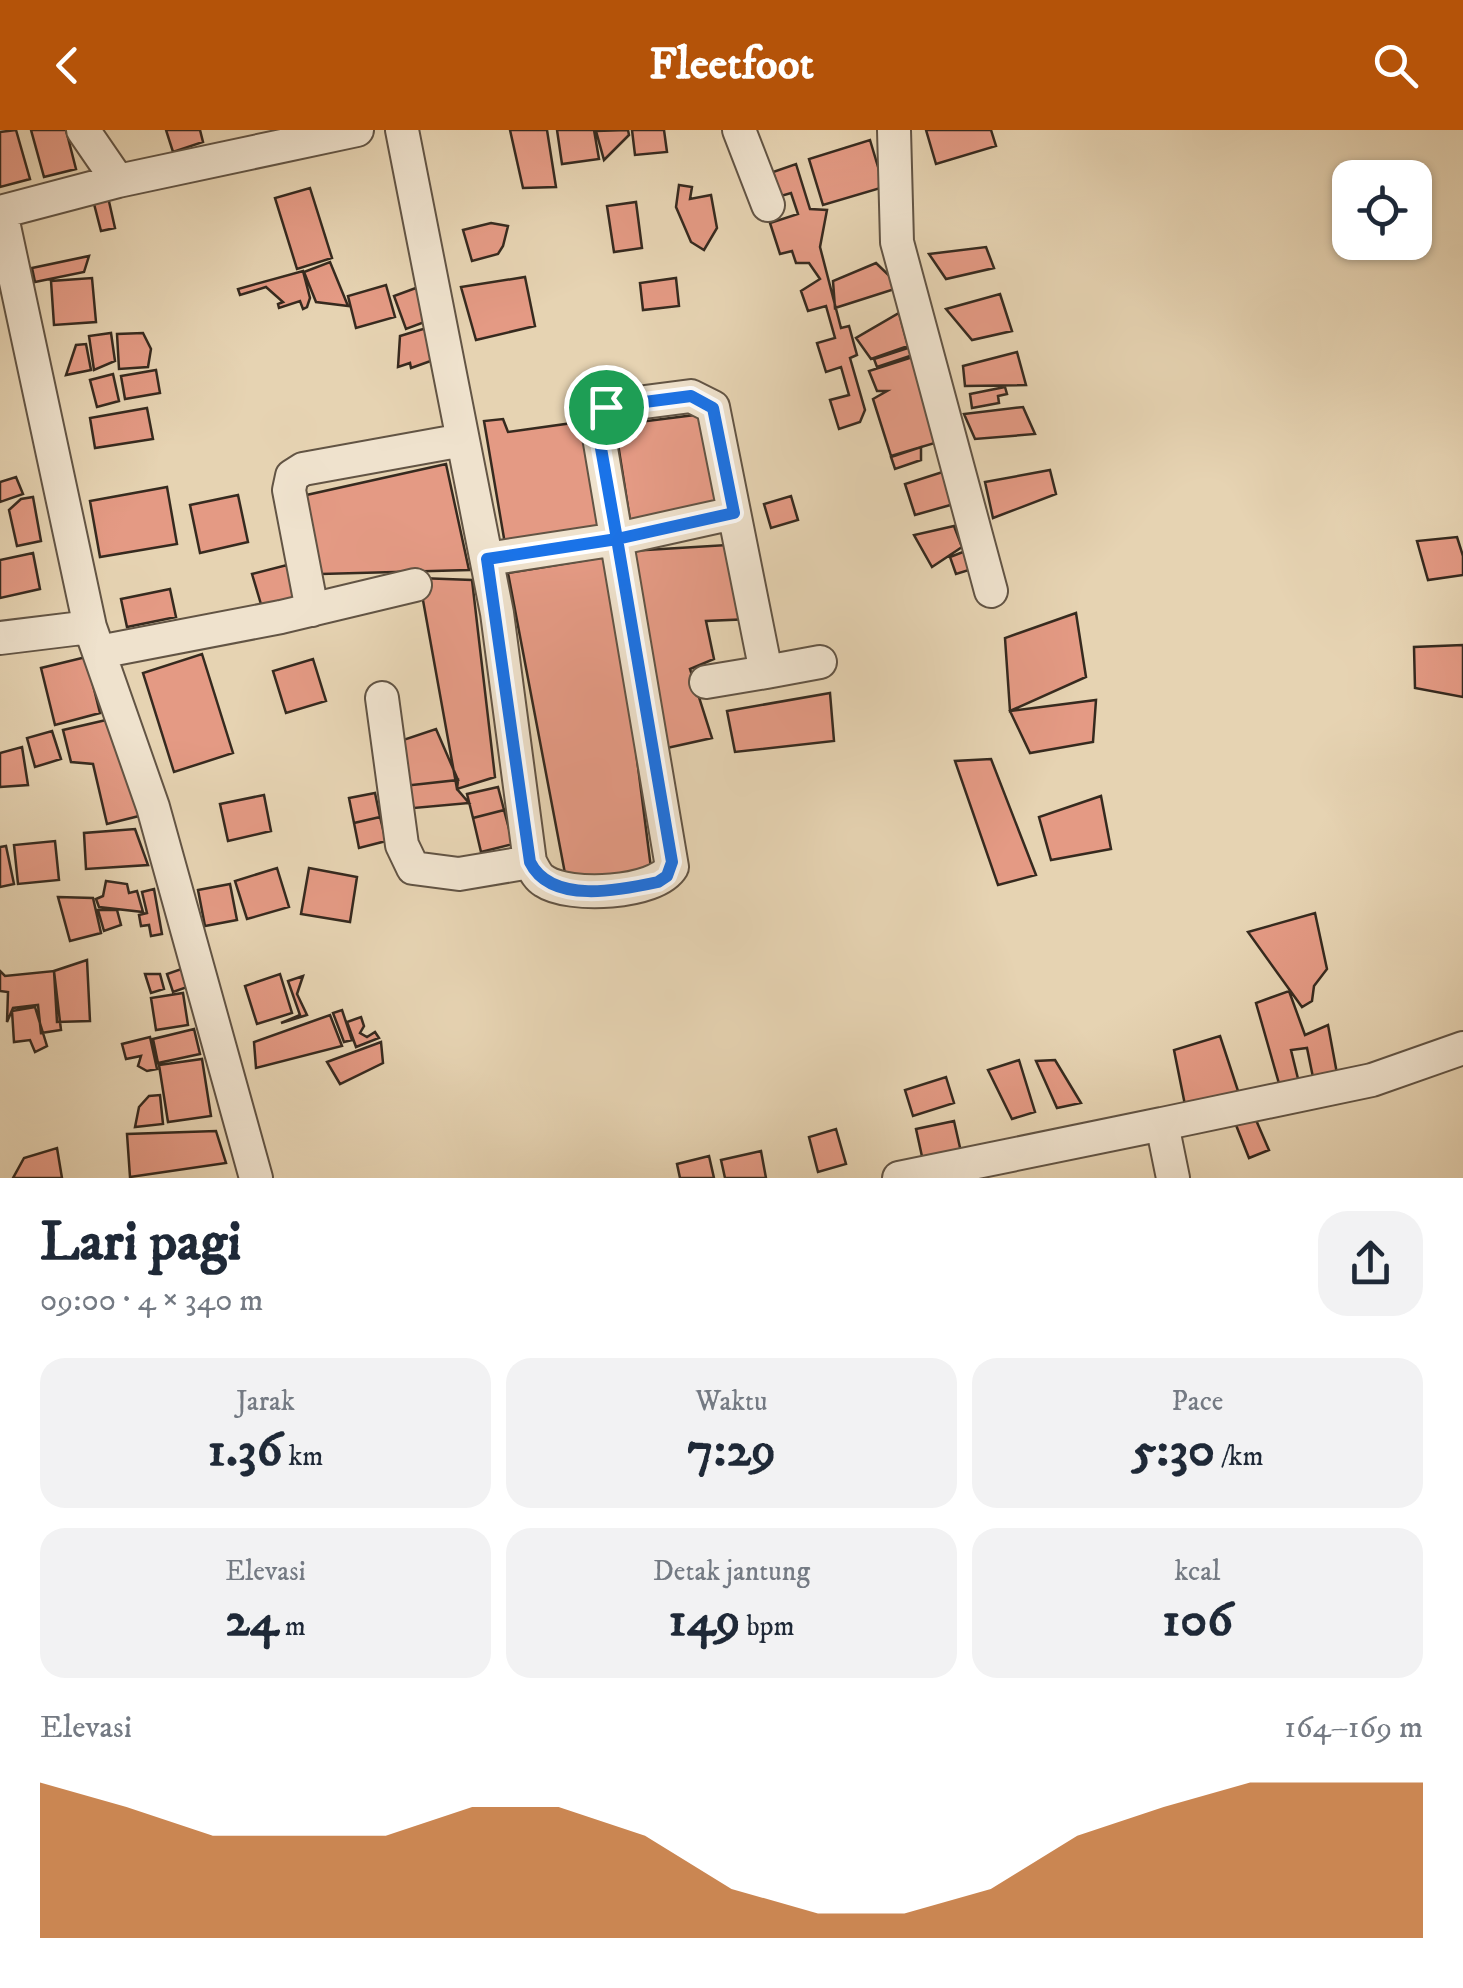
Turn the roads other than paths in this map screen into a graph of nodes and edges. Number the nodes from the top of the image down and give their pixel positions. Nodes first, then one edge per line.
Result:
1 (83, 130) edge
2 (357, 130) edge
3 (402, 130) edge
4 (739, 130) edge
5 (894, 130) edge
6 (118, 181) junction
7 (768, 205) dead end
8 (1, 212) edge
9 (463, 440) junction
10 (734, 513) junction
11 (617, 539) junction
12 (487, 559) junction
13 (415, 585) dead end
14 (991, 592) dead end
15 (312, 610) junction
16 (0, 638) edge
17 (94, 639) junction
18 (820, 662) dead end
19 (766, 672) junction
20 (706, 682) dead end
21 (382, 698) dead end
22 (530, 862) junction
23 (1463, 1048) edge
24 (1162, 1124) junction
25 (256, 1178) edge
26 (899, 1178) edge
27 (1172, 1178) edge

1 - 6 street
2 - 6 street
3 - 9 street
4 - 7 street
5 - 14 street
6 - 8 street
8 - 17 street
9 - 12 street
9 - 15 street
10 - 11 street
10 - 11 street
10 - 19 street
11 - 12 street
11 - 22 street
12 - 22 street
13 - 15 street
15 - 17 street
16 - 17 street
17 - 25 street
18 - 19 street
19 - 20 street
21 - 22 street
23 - 24 street
24 - 26 street
24 - 27 street

